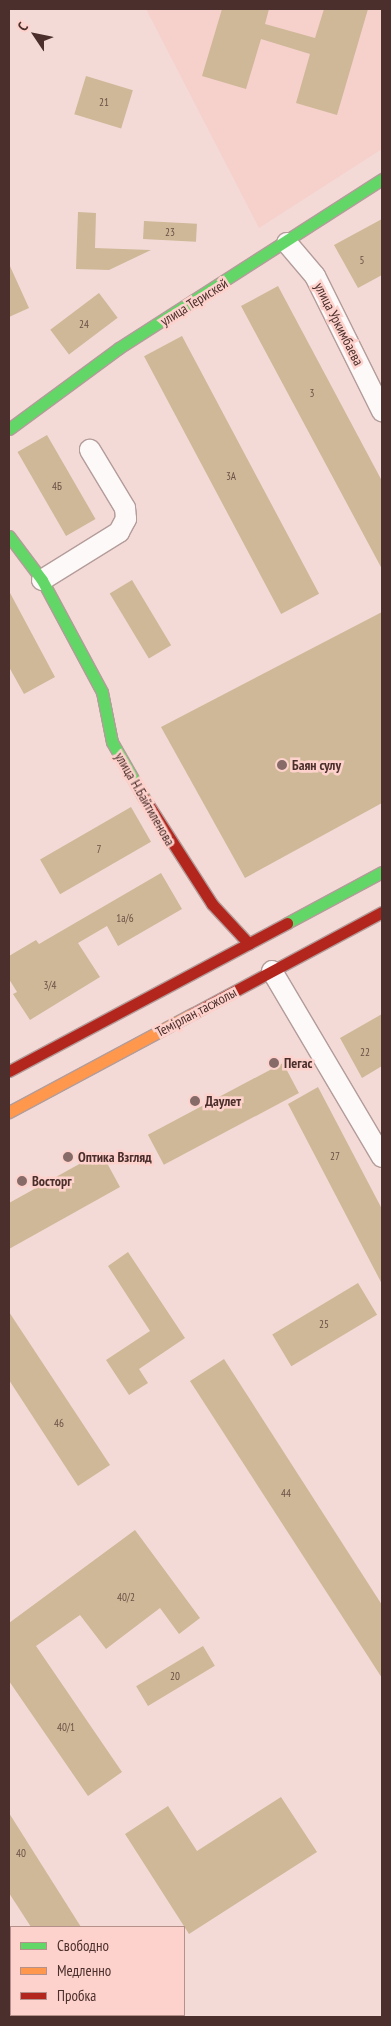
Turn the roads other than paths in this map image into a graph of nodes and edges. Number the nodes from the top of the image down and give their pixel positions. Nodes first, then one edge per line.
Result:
1 (382, 179) edge
2 (287, 243) junction
3 (382, 411) edge
4 (9, 429) edge
5 (90, 450) dead end
6 (9, 536) edge
7 (42, 580) junction
8 (382, 872) edge
9 (382, 912) edge
10 (248, 944) junction
11 (272, 971) junction
12 (9, 1071) edge
13 (9, 1112) edge
14 (382, 1156) edge

1 - 2 street, улица Терискей
2 - 3 street, улица Уркимбаева
2 - 4 street, улица Терискей
5 - 7 street
6 - 7 street, улица Н.Байтиленова
7 - 10 street, улица Н.Байтиленова
8 - 10 street
9 - 11 street, Темірлан тасжолы
10 - 12 street
11 - 13 street, Темірлан тасжолы
11 - 14 street

